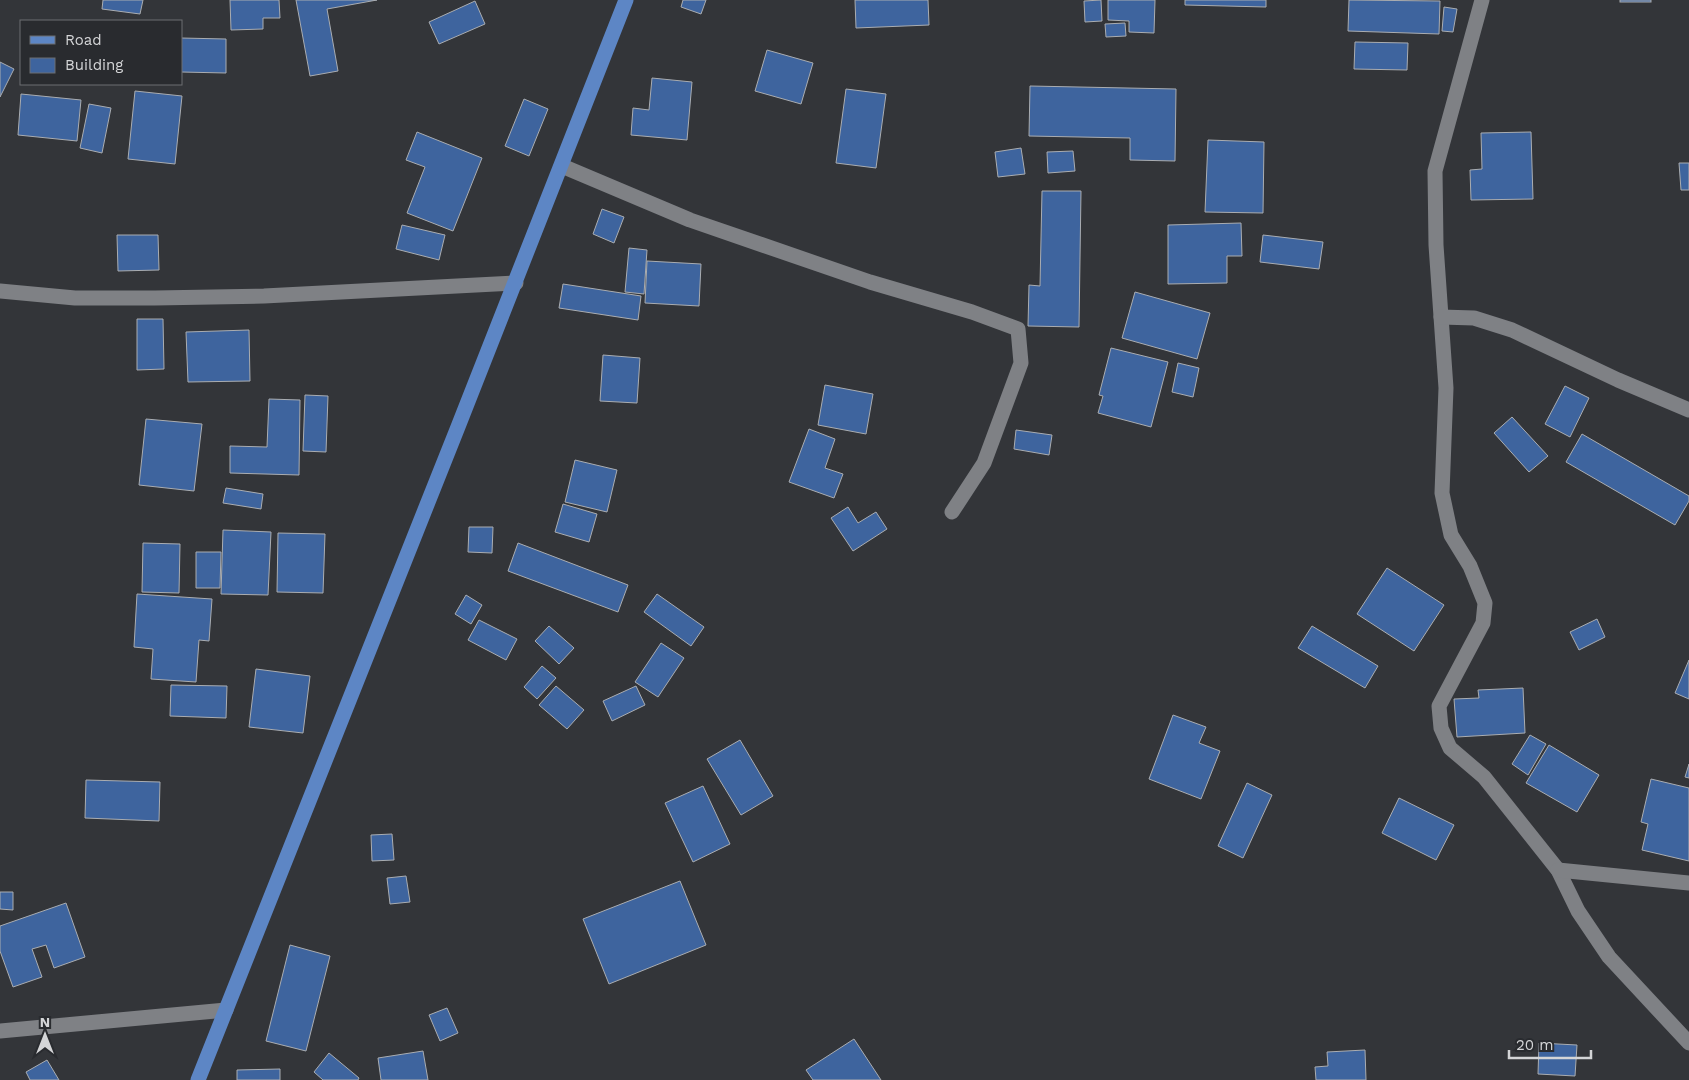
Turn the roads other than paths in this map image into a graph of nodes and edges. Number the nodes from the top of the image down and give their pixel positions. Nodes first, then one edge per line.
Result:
1 (626, 0) edge
2 (1482, 0) edge
3 (562, 166) junction
4 (516, 283) junction
5 (0, 291) edge
6 (1441, 318) junction
7 (1689, 410) edge
8 (952, 512) dead end
9 (1558, 870) junction
10 (1689, 883) edge
11 (226, 1010) junction
12 (0, 1031) edge
13 (1689, 1043) edge
14 (198, 1080) edge

1 - 3 main road
2 - 6 street
3 - 4 main road
3 - 8 street
4 - 5 street
4 - 11 main road
6 - 7 street
6 - 9 street
9 - 10 street
9 - 13 street
11 - 12 street
11 - 14 main road

